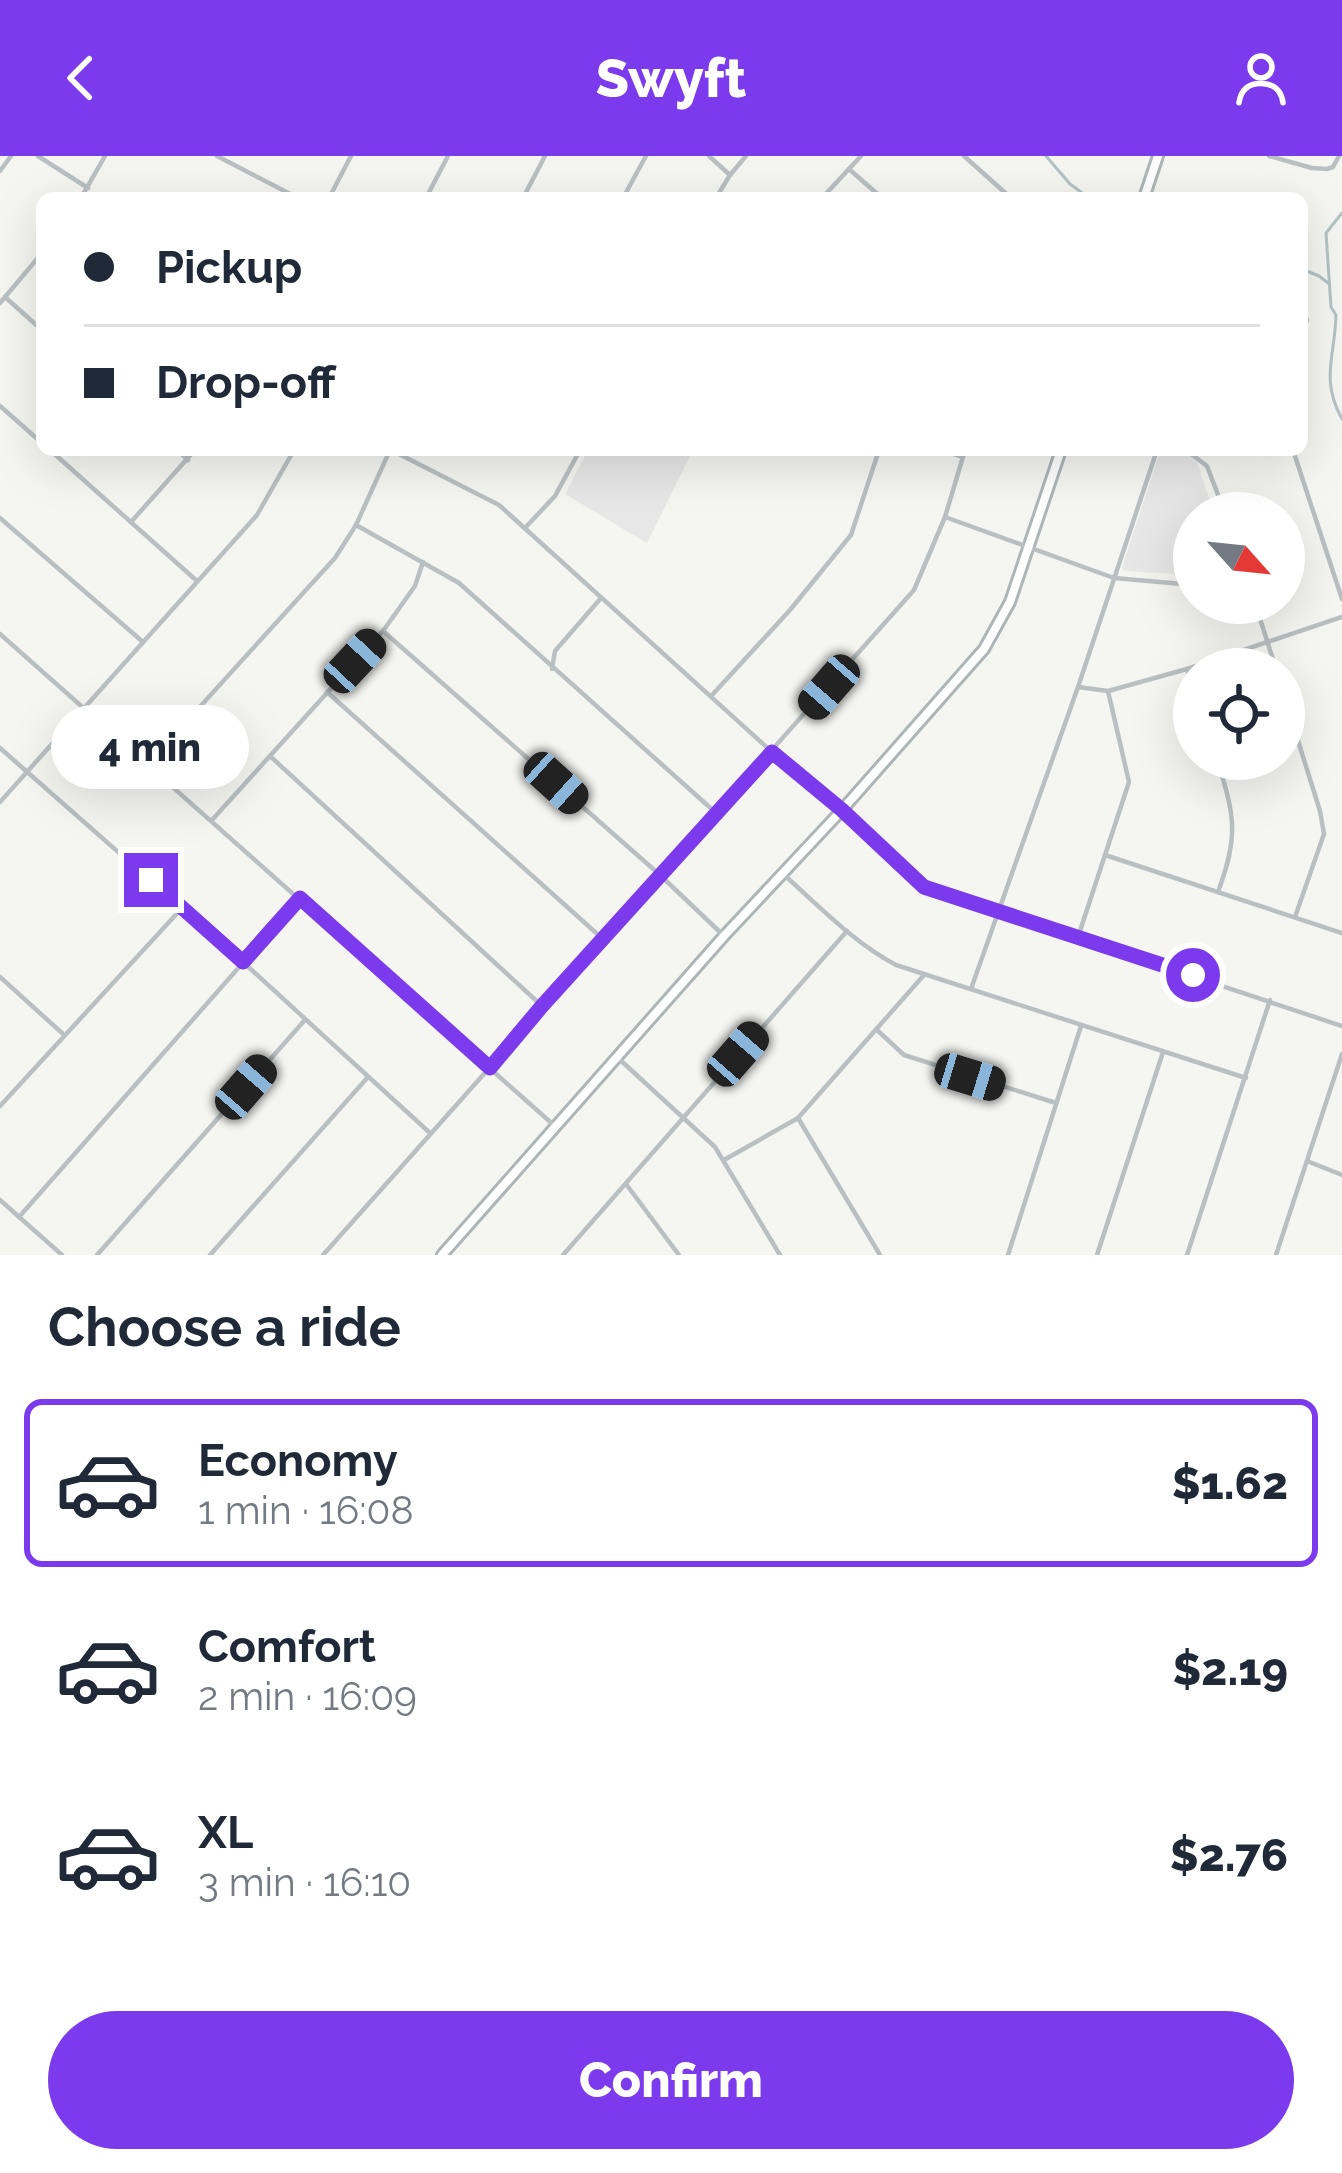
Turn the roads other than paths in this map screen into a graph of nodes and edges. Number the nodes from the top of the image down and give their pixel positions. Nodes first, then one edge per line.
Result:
1 (11, 156) edge
2 (38, 156) edge
3 (105, 156) edge
4 (217, 156) edge
5 (248, 156) edge
6 (351, 156) edge
7 (448, 156) edge
8 (545, 156) edge
9 (646, 156) edge
10 (709, 156) edge
11 (746, 156) edge
12 (861, 156) edge
13 (964, 156) edge
14 (1158, 156) edge
15 (1340, 156) edge
16 (1274, 157) edge
17 (242, 169) junction
18 (849, 169) junction
19 (0, 171) edge
20 (730, 175) junction
21 (88, 188) junction
22 (85, 192) edge
23 (286, 192) edge
24 (332, 192) edge
25 (429, 192) edge
26 (526, 192) edge
27 (626, 192) edge
28 (720, 192) edge
29 (828, 192) edge
30 (875, 192) edge
31 (1004, 192) edge
32 (1146, 192) edge
33 (36, 260) edge
34 (3, 300) edge
35 (36, 325) edge
36 (0, 406) edge
37 (36, 438) edge
38 (57, 456) edge
39 (184, 456) edge
40 (191, 456) edge
41 (291, 456) edge
42 (388, 456) edge
43 (403, 456) edge
44 (575, 456) edge
45 (877, 456) edge
46 (963, 456) edge
47 (1059, 456) edge
48 (1155, 456) edge
49 (1194, 456) edge
50 (1295, 456) edge
51 (188, 460) junction
52 (1217, 492) edge
53 (945, 517) junction
54 (0, 518) edge
55 (131, 522) junction
56 (356, 525) junction
57 (525, 529) junction
58 (1030, 547) junction
59 (423, 562) junction
60 (1114, 578) junction
61 (197, 581) junction
62 (1173, 583) edge
63 (601, 598) junction
64 (1342, 599) edge
65 (1342, 617) edge
66 (1262, 624) edge
67 (383, 631) junction
68 (0, 634) edge
69 (143, 642) junction
70 (1268, 643) junction
71 (1252, 648) edge
72 (1270, 648) edge
73 (552, 668) junction
74 (1173, 673) edge
75 (1078, 687) junction
76 (327, 692) junction
77 (1108, 692) junction
78 (711, 696) junction
79 (84, 707) junction
80 (0, 748) edge
81 (772, 752) junction
82 (270, 756) junction
83 (1305, 763) edge
84 (147, 765) junction
85 (27, 772) junction
86 (1222, 780) edge
87 (0, 802) edge
88 (842, 810) junction
89 (717, 813) junction
90 (212, 820) junction
91 (1106, 855) junction
92 (782, 873) junction
93 (660, 875) junction
94 (1218, 892) junction
95 (300, 898) junction
96 (182, 908) junction
97 (998, 910) junction
98 (1295, 917) junction
99 (847, 931) junction
100 (1342, 933) edge
101 (724, 936) junction
102 (1078, 938) junction
103 (604, 940) junction
104 (243, 962) junction
105 (925, 975) junction
106 (0, 976) edge
107 (971, 989) junction
108 (1270, 1000) junction
109 (542, 1006) junction
110 (306, 1019) junction
111 (1082, 1025) junction
112 (1342, 1026) edge
113 (877, 1030) junction
114 (64, 1034) junction
115 (1163, 1052) junction
116 (1342, 1054) edge
117 (617, 1058) junction
118 (490, 1068) junction
119 (368, 1077) junction
120 (1246, 1078) junction
121 (1333, 1084) junction
122 (0, 1089) edge
123 (1342, 1089) edge
124 (9, 1096) junction
125 (1057, 1103) junction
126 (0, 1106) edge
127 (683, 1116) junction
128 (798, 1118) junction
129 (556, 1127) junction
130 (430, 1133) junction
131 (724, 1160) junction
132 (1307, 1161) junction
133 (1342, 1175) edge
134 (626, 1184) junction
135 (0, 1201) edge
136 (19, 1217) junction
137 (62, 1255) edge
138 (97, 1255) edge
139 (210, 1255) edge
140 (323, 1255) edge
141 (442, 1255) edge
142 (562, 1255) edge
143 (679, 1255) edge
144 (780, 1255) edge
145 (880, 1255) edge
146 (1008, 1255) edge
147 (1097, 1255) edge
148 (1186, 1255) edge
149 (1276, 1255) edge

1 - 19 street
2 - 21 street
3 - 21 street
4 - 17 street
5 - 17 street
6 - 24 street
7 - 25 street
8 - 26 street
9 - 27 street
10 - 20 street
11 - 20 street
12 - 18 street
13 - 31 street
14 - 32 street
15 - 16 street
17 - 23 street
18 - 29 street
18 - 30 street
20 - 28 street
21 - 22 street
33 - 34 street
34 - 35 street
36 - 37 street
38 - 55 street
39 - 51 street
40 - 51 street
41 - 61 street
42 - 56 street
43 - 57 street
44 - 57 street
45 - 78 street
46 - 53 street
47 - 58 street
48 - 60 street
49 - 52 street
50 - 64 street
51 - 55 street
53 - 58 street
53 - 81 street
54 - 69 street
55 - 61 street
56 - 59 street
56 - 84 street
57 - 63 street
58 - 60 street
58 - 88 street
59 - 67 street
59 - 73 street
60 - 62 street
60 - 75 street
61 - 69 street
63 - 73 street
63 - 78 street
65 - 70 street
66 - 70 street
67 - 76 street
67 - 93 street
68 - 79 street
69 - 79 street
70 - 71 street
70 - 72 street
73 - 89 street
74 - 77 street
75 - 77 street
75 - 97 street
76 - 82 street
76 - 103 street
77 - 91 street
78 - 81 street
79 - 84 street
79 - 85 street
80 - 85 street
81 - 88 street
81 - 89 street
82 - 90 street
82 - 109 street
83 - 98 street
84 - 90 street
85 - 87 street
85 - 96 street
86 - 94 street
88 - 92 street
88 - 97 street
89 - 93 street
90 - 95 street
91 - 94 street
91 - 102 street
92 - 99 street
92 - 101 street
93 - 101 street
93 - 103 street
94 - 98 street
95 - 104 street
95 - 118 street
96 - 104 street
96 - 114 street
97 - 102 street
97 - 107 street
98 - 100 street
99 - 105 street
99 - 127 street
101 - 117 street
102 - 108 street
103 - 109 street
104 - 110 street
104 - 136 street
105 - 107 street
105 - 113 street
106 - 114 street
107 - 111 street
108 - 112 street
108 - 120 street
109 - 118 street
110 - 119 street
110 - 138 street
111 - 115 street
111 - 125 street
113 - 125 street
113 - 128 street
114 - 124 street
115 - 120 street
115 - 147 street
116 - 121 street
117 - 127 street
117 - 129 street
118 - 129 street
118 - 130 street
119 - 130 street
119 - 139 street
120 - 148 street
121 - 123 street
121 - 132 street
122 - 124 street
124 - 126 street
125 - 146 street
127 - 131 street
127 - 134 street
128 - 131 street
128 - 145 street
129 - 141 street
130 - 140 street
131 - 144 street
132 - 133 street
132 - 149 street
134 - 142 street
134 - 143 street
135 - 136 street
136 - 137 street

